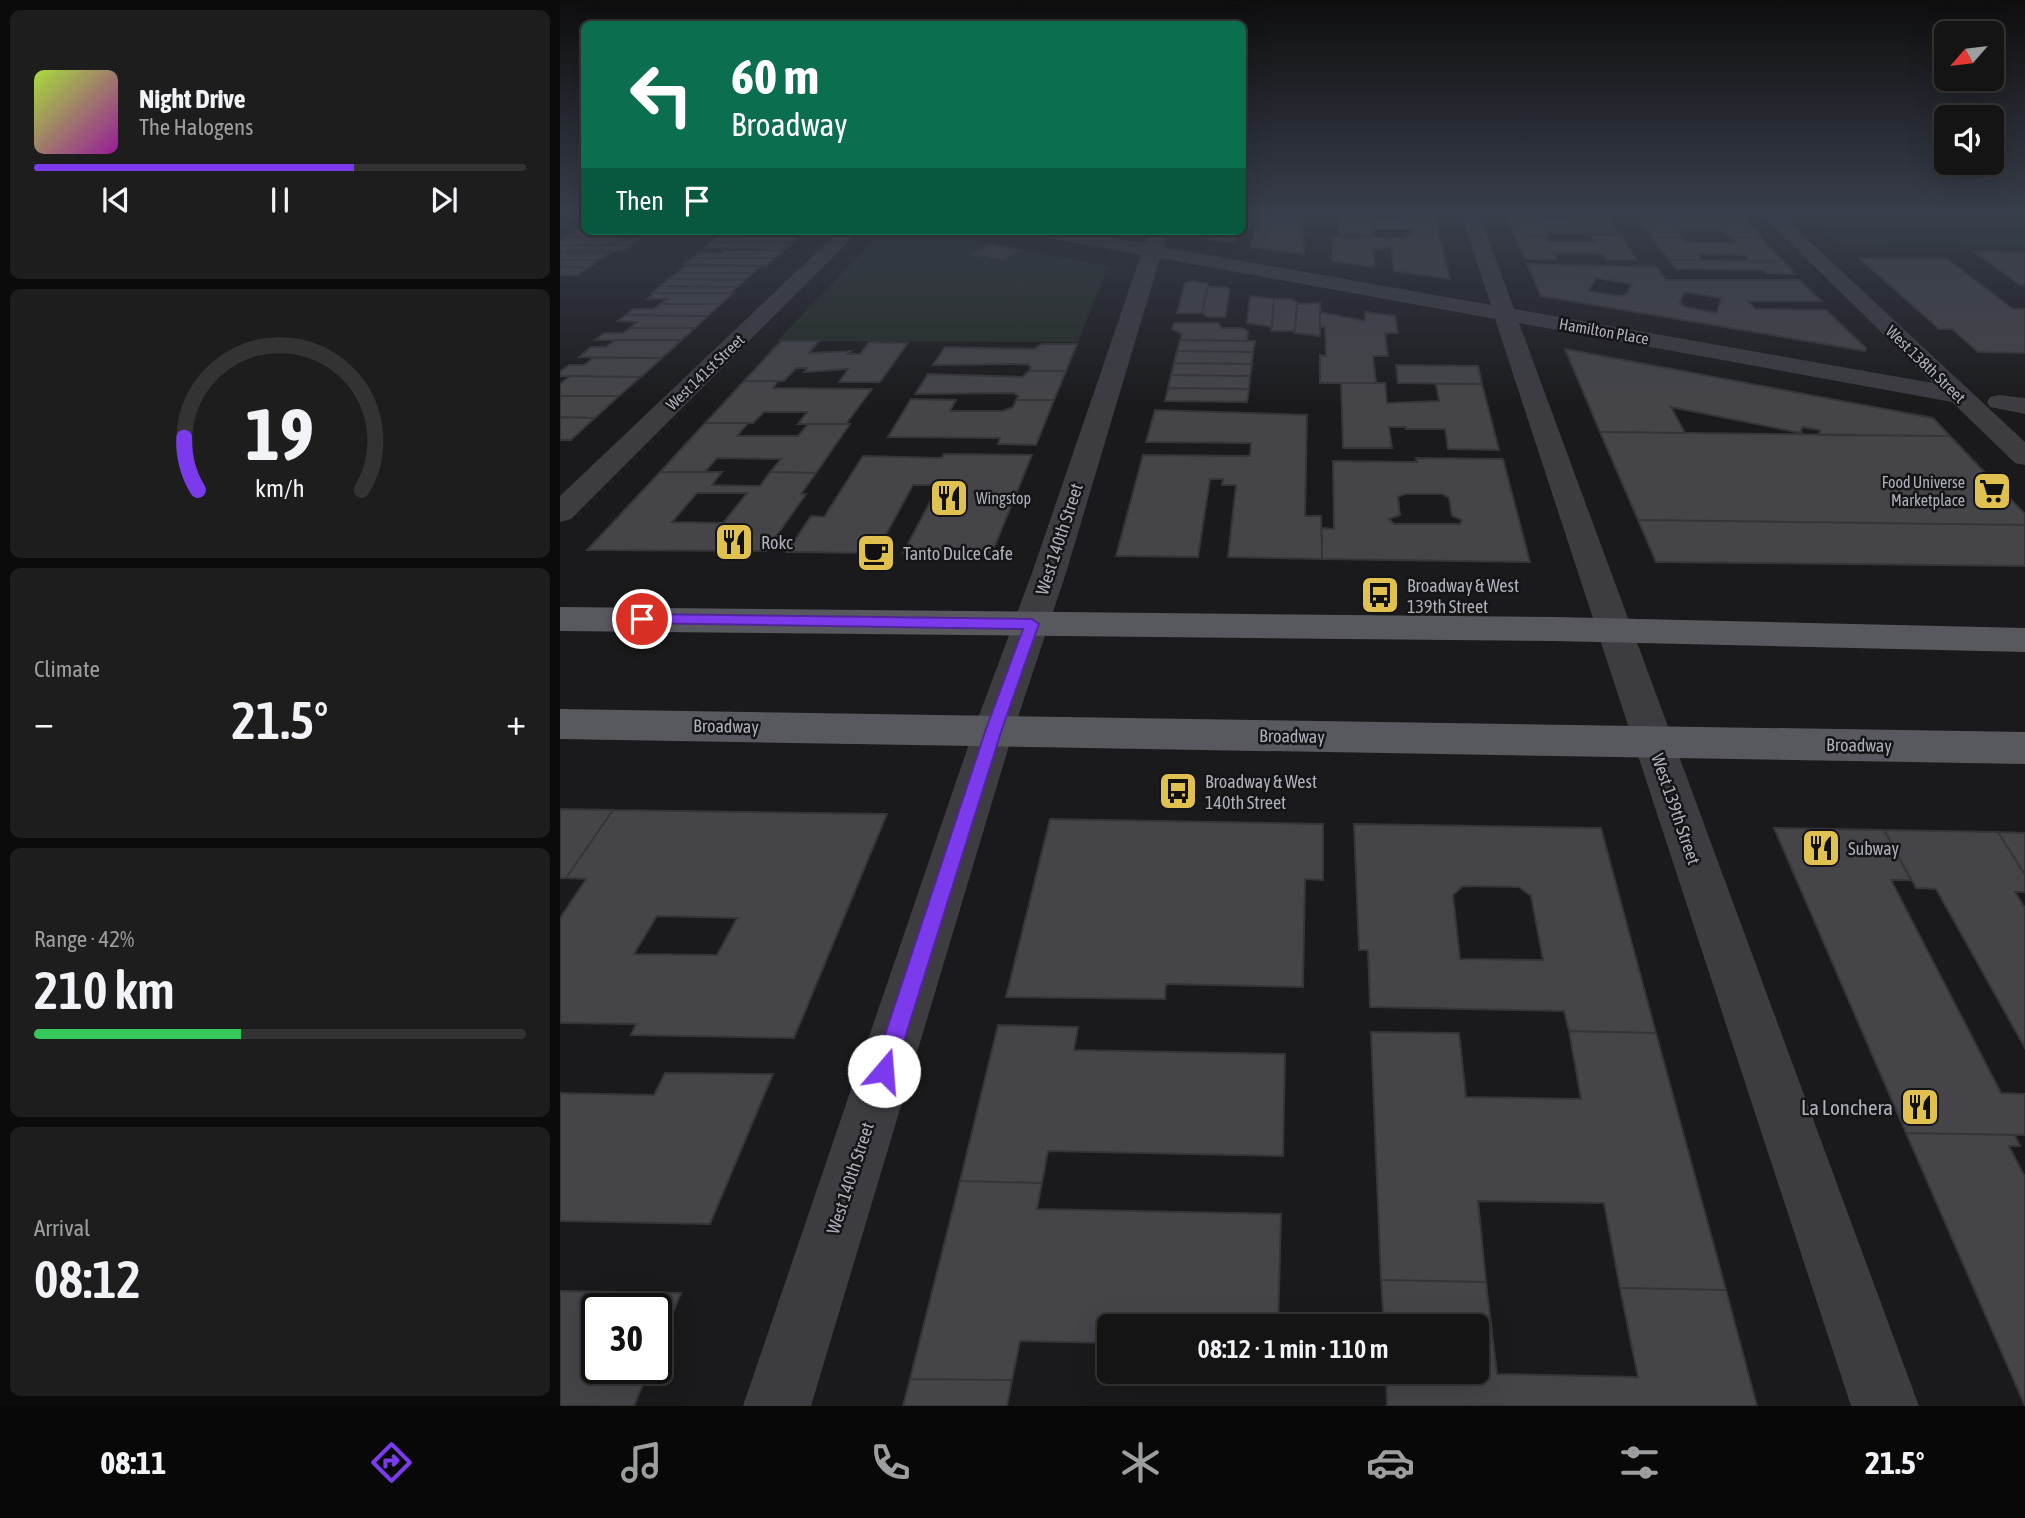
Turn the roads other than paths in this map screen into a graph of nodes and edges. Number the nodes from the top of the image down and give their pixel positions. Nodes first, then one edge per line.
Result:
1 (803, 277) edge
2 (1144, 277) edge
3 (1326, 277) edge
4 (1492, 277) edge
5 (1835, 277) edge
6 (1505, 314) junction
7 (1958, 395) junction
8 (1999, 402) dead end
9 (2025, 406) edge
10 (2025, 457) edge
11 (560, 513) edge
12 (560, 618) edge
13 (1032, 624) junction
14 (1615, 630) junction
15 (2025, 640) edge
16 (560, 724) edge
17 (994, 729) junction
18 (1653, 740) junction
19 (2025, 748) edge
20 (777, 1406) edge
21 (1885, 1406) edge

1 - 11 street, West 141st Street
2 - 13 street, West 140th Street
3 - 6 street, Hamilton Place
4 - 6 street, West 139th Street
5 - 7 street, West 138th Street
6 - 7 street, Hamilton Place
6 - 14 street, West 139th Street
7 - 10 street, West 138th Street
8 - 9 street
12 - 13 main road
13 - 14 main road
13 - 17 street, West 140th Street
14 - 15 main road
14 - 18 street, West 139th Street
16 - 17 main road, Broadway
17 - 18 main road, Broadway
17 - 20 street, West 140th Street
18 - 19 main road, Broadway
18 - 21 street, West 139th Street

